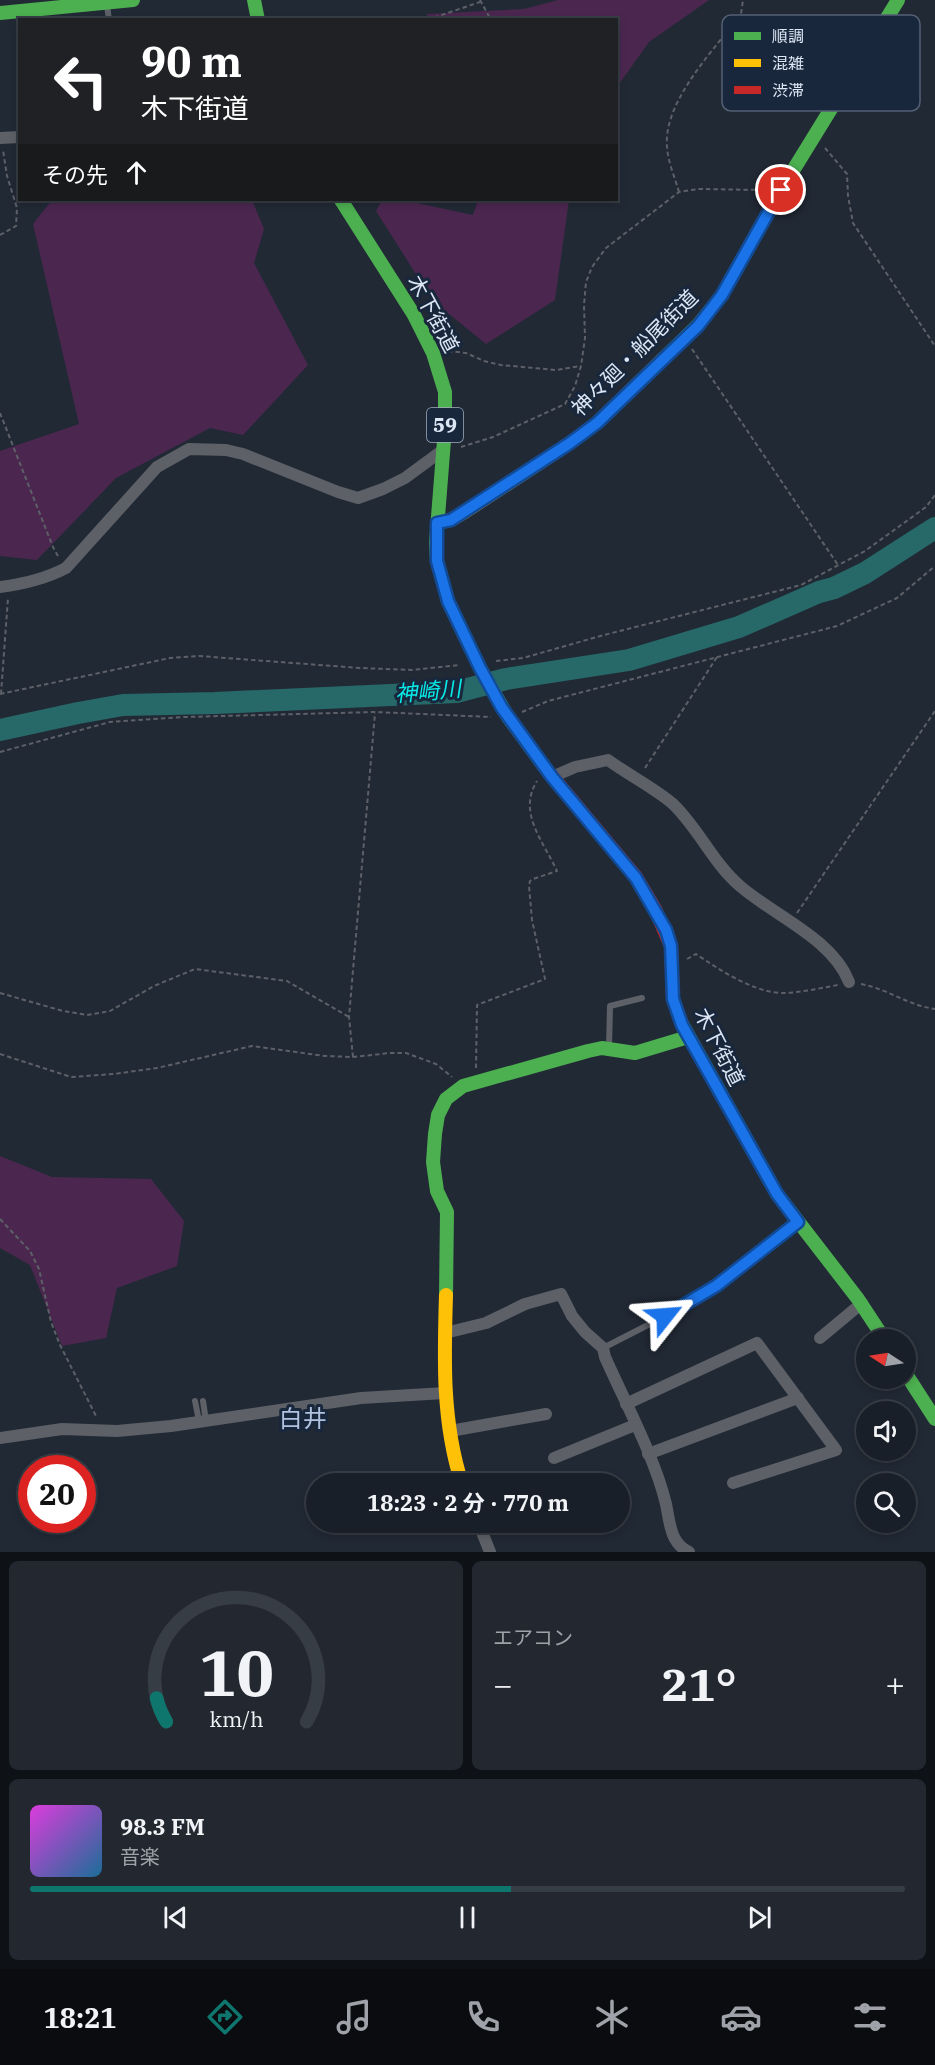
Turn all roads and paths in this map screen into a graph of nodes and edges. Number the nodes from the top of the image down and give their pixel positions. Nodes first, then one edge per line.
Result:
1 (133, 0) edge
2 (254, 0) edge
3 (743, 0) edge
4 (898, 0) edge
5 (480, 1) edge
6 (106, 3) junction
7 (0, 13) edge
8 (741, 15) edge
9 (889, 15) edge
10 (109, 18) edge
11 (258, 18) edge
12 (433, 18) edge
13 (490, 18) edge
14 (722, 40) edge
15 (829, 111) edge
16 (814, 136) junction
17 (18, 137) edge
18 (0, 138) edge
19 (781, 190) junction
20 (679, 192) junction
21 (342, 201) edge
22 (0, 235) edge
23 (685, 339) junction
24 (935, 346) edge
25 (433, 353) junction
26 (581, 366) junction
27 (0, 413) edge
28 (443, 450) junction
29 (935, 495) edge
30 (437, 523) junction
31 (838, 565) junction
32 (935, 566) edge
33 (66, 568) junction
34 (4, 586) edge
35 (718, 656) junction
36 (479, 666) junction
37 (0, 694) edge
38 (935, 711) edge
39 (375, 712) junction
40 (505, 713) junction
41 (0, 752) edge
42 (549, 772) junction
43 (637, 781) junction
44 (791, 923) junction
45 (673, 967) junction
46 (849, 982) junction
47 (0, 993) edge
48 (642, 998) dead end
49 (935, 1008) edge
50 (350, 1017) junction
51 (688, 1037) junction
52 (609, 1048) junction
53 (0, 1054) edge
54 (353, 1057) junction
55 (469, 1084) junction
56 (0, 1219) edge
57 (798, 1222) junction
58 (862, 1303) junction
59 (878, 1329) edge
60 (445, 1333) junction
61 (820, 1338) dead end
62 (603, 1348) junction
63 (916, 1389) edge
64 (445, 1393) junction
65 (798, 1398) junction
66 (195, 1401) dead end
67 (203, 1401) dead end
68 (626, 1404) junction
69 (546, 1414) dead end
70 (935, 1419) edge
71 (202, 1421) junction
72 (635, 1425) junction
73 (117, 1431) junction
74 (450, 1431) junction
75 (0, 1438) edge
76 (648, 1454) junction
77 (554, 1458) dead end
78 (460, 1473) edge
79 (733, 1483) dead end
80 (482, 1533) edge
81 (489, 1552) edge
82 (689, 1552) edge

1 - 6 street
2 - 11 street
3 - 8 path
4 - 9 street, 神々廻・船尾街道
5 - 12 path
5 - 13 path
6 - 7 street
6 - 10 lane
14 - 20 path
15 - 16 street, 神々廻・船尾街道
16 - 19 street, 神々廻・船尾街道
16 - 24 path
17 - 18 street
18 - 22 path
19 - 20 path
19 - 23 street, 神々廻・船尾街道
20 - 26 path
21 - 25 street, 木下街道 / 59
23 - 30 street, 神々廻・船尾街道
23 - 31 path
25 - 26 path
25 - 28 street, 木下街道 / 59
26 - 28 path
27 - 33 path
28 - 30 street, 木下街道 / 59
28 - 33 street
29 - 31 path
30 - 36 street, 木下街道 / 59
31 - 36 path
32 - 35 path
33 - 34 street
34 - 37 path
35 - 40 path
35 - 43 path
36 - 37 path
36 - 40 street, 59
38 - 44 path
39 - 40 path
39 - 41 path
39 - 50 path
40 - 42 street, 木下街道 / 59
42 - 43 street
42 - 45 street, 木下街道 / 59
42 - 55 path
43 - 44 street
44 - 46 street
45 - 46 path
45 - 51 street, 木下街道 / 59
46 - 49 path
47 - 50 path
48 - 52 lane
50 - 54 path
51 - 52 street
51 - 57 street, 木下街道 / 59
52 - 55 street
53 - 54 path
54 - 55 path
55 - 60 street
56 - 73 path
57 - 58 street, 木下街道 / 59
57 - 62 lane
58 - 59 street, 木下街道 / 59
58 - 61 street
60 - 62 street
60 - 64 street
62 - 68 street
63 - 70 street
64 - 71 street
64 - 74 street
65 - 68 street
65 - 76 street
65 - 79 street
66 - 71 lane
67 - 71 lane
68 - 72 street
69 - 74 street
71 - 73 street
72 - 76 street
72 - 77 street
73 - 75 street
74 - 78 street
76 - 82 street
80 - 81 street

